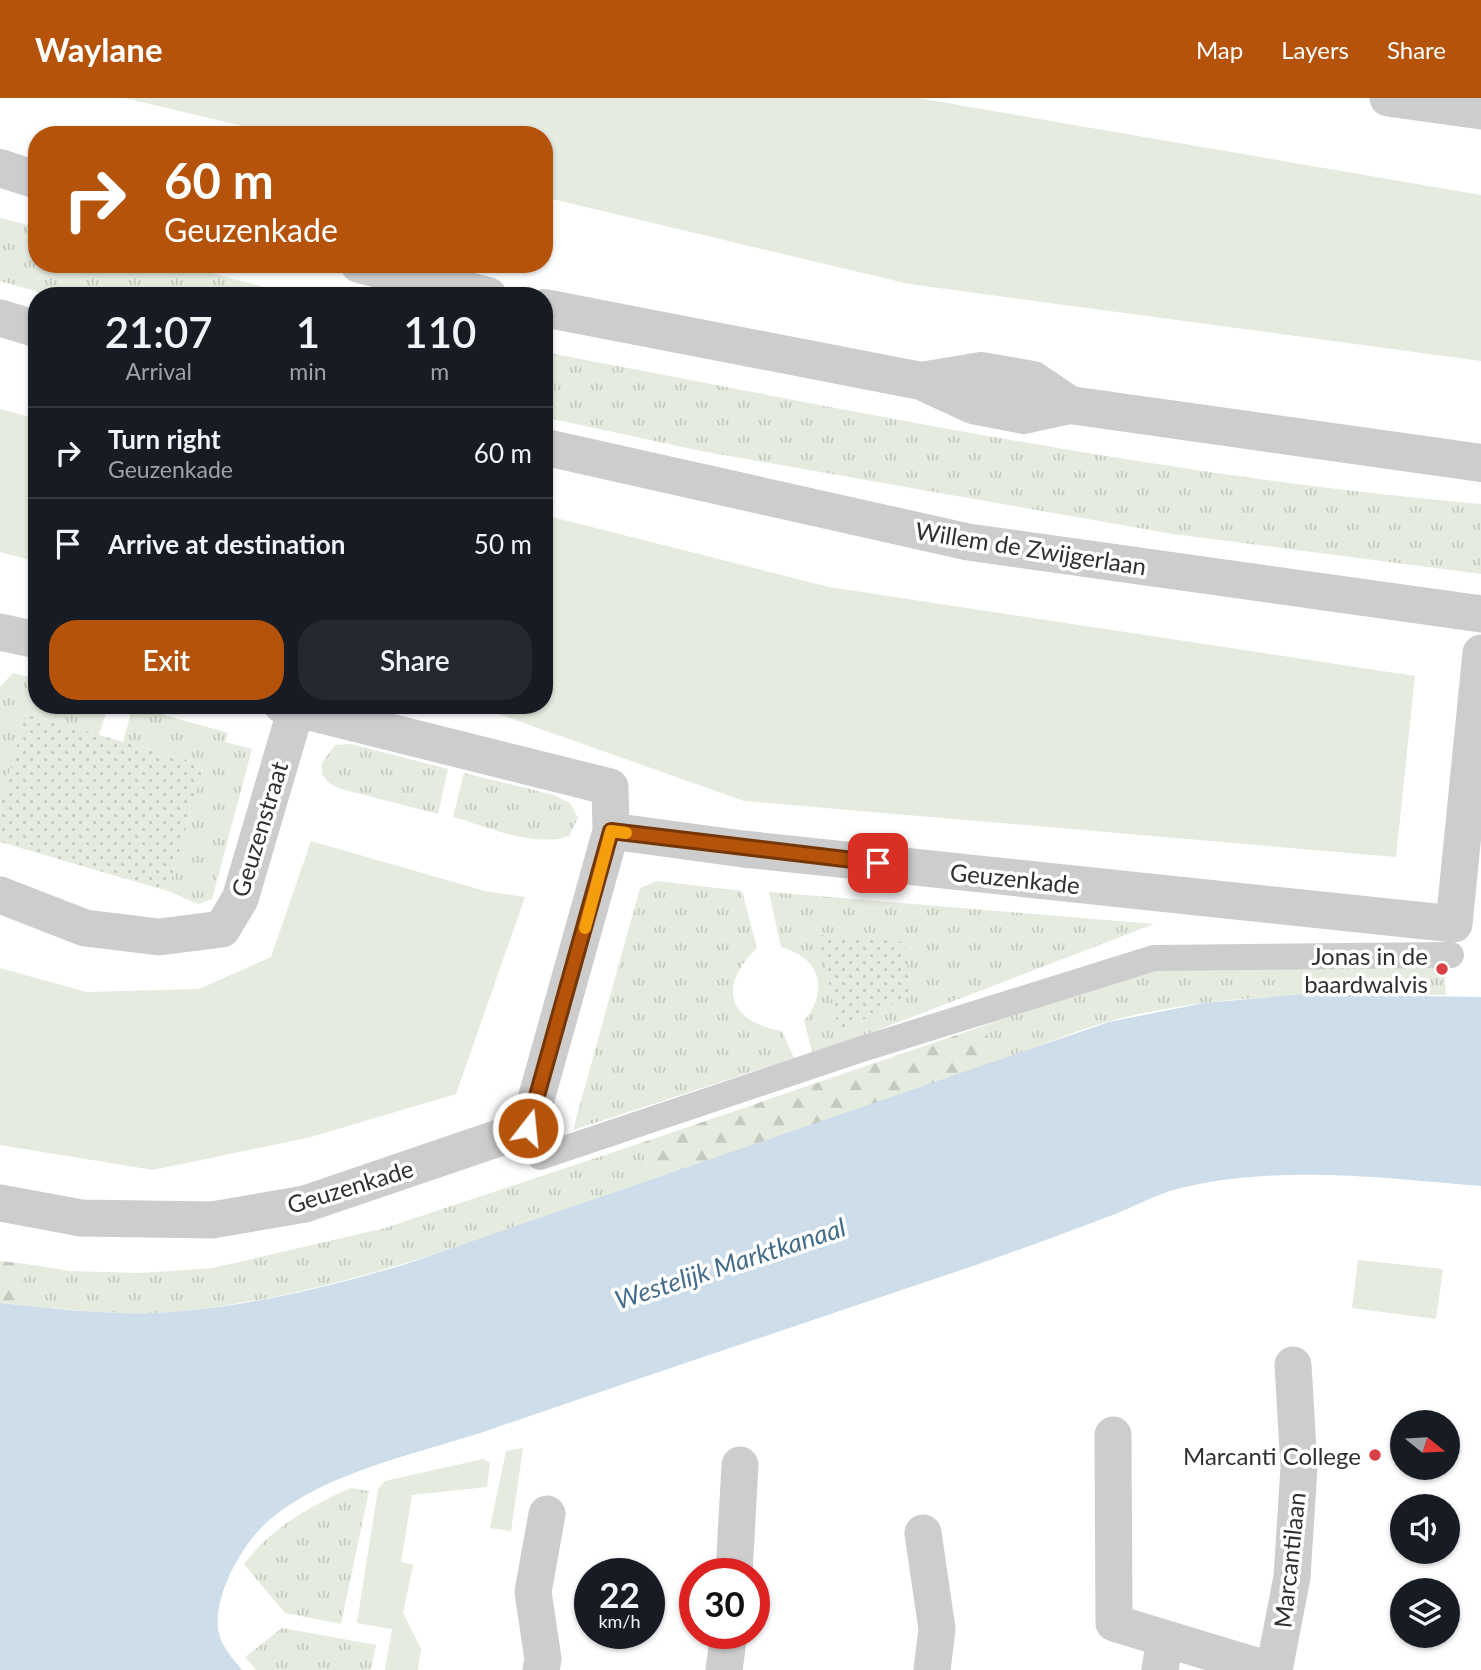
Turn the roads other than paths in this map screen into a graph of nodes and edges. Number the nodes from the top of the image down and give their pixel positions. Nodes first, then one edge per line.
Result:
1 (1399, 99) edge
2 (1481, 111) edge
3 (0, 168) edge
4 (28, 177) edge
5 (395, 273) edge
6 (452, 287) edge
7 (553, 310) edge
8 (0, 318) edge
9 (28, 326) edge
10 (553, 449) edge
11 (1481, 463) edge
12 (1481, 614) edge
13 (0, 632) edge
14 (28, 638) edge
15 (1481, 653) edge
16 (287, 714) edge
17 (317, 714) edge
18 (611, 831) junction
19 (0, 895) edge
20 (1453, 940) junction
21 (528, 1128) junction
22 (0, 1203) edge
23 (1293, 1365) dead end
24 (1113, 1436) dead end
25 (740, 1465) dead end
26 (547, 1514) dead end
27 (923, 1533) dead end
28 (735, 1558) edge
29 (727, 1649) edge
30 (1163, 1654) edge
31 (541, 1670) edge
32 (724, 1670) edge
33 (932, 1670) edge
34 (1272, 1670) edge

1 - 2 street
3 - 4 street
5 - 6 street
7 - 11 street
8 - 9 street
10 - 12 street, Willem de Zwijgerlaan
13 - 14 street
15 - 20 street
16 - 19 street, Geuzenstraat
17 - 18 street, Geuzenstraat
18 - 20 street, Geuzenkade
18 - 21 street
20 - 21 street
21 - 22 street, Geuzenkade
23 - 34 street, Marcantilaan
24 - 30 street, Marcantilaan
25 - 28 street
26 - 31 street
27 - 33 street
29 - 32 street
30 - 34 street, Marcantilaan

